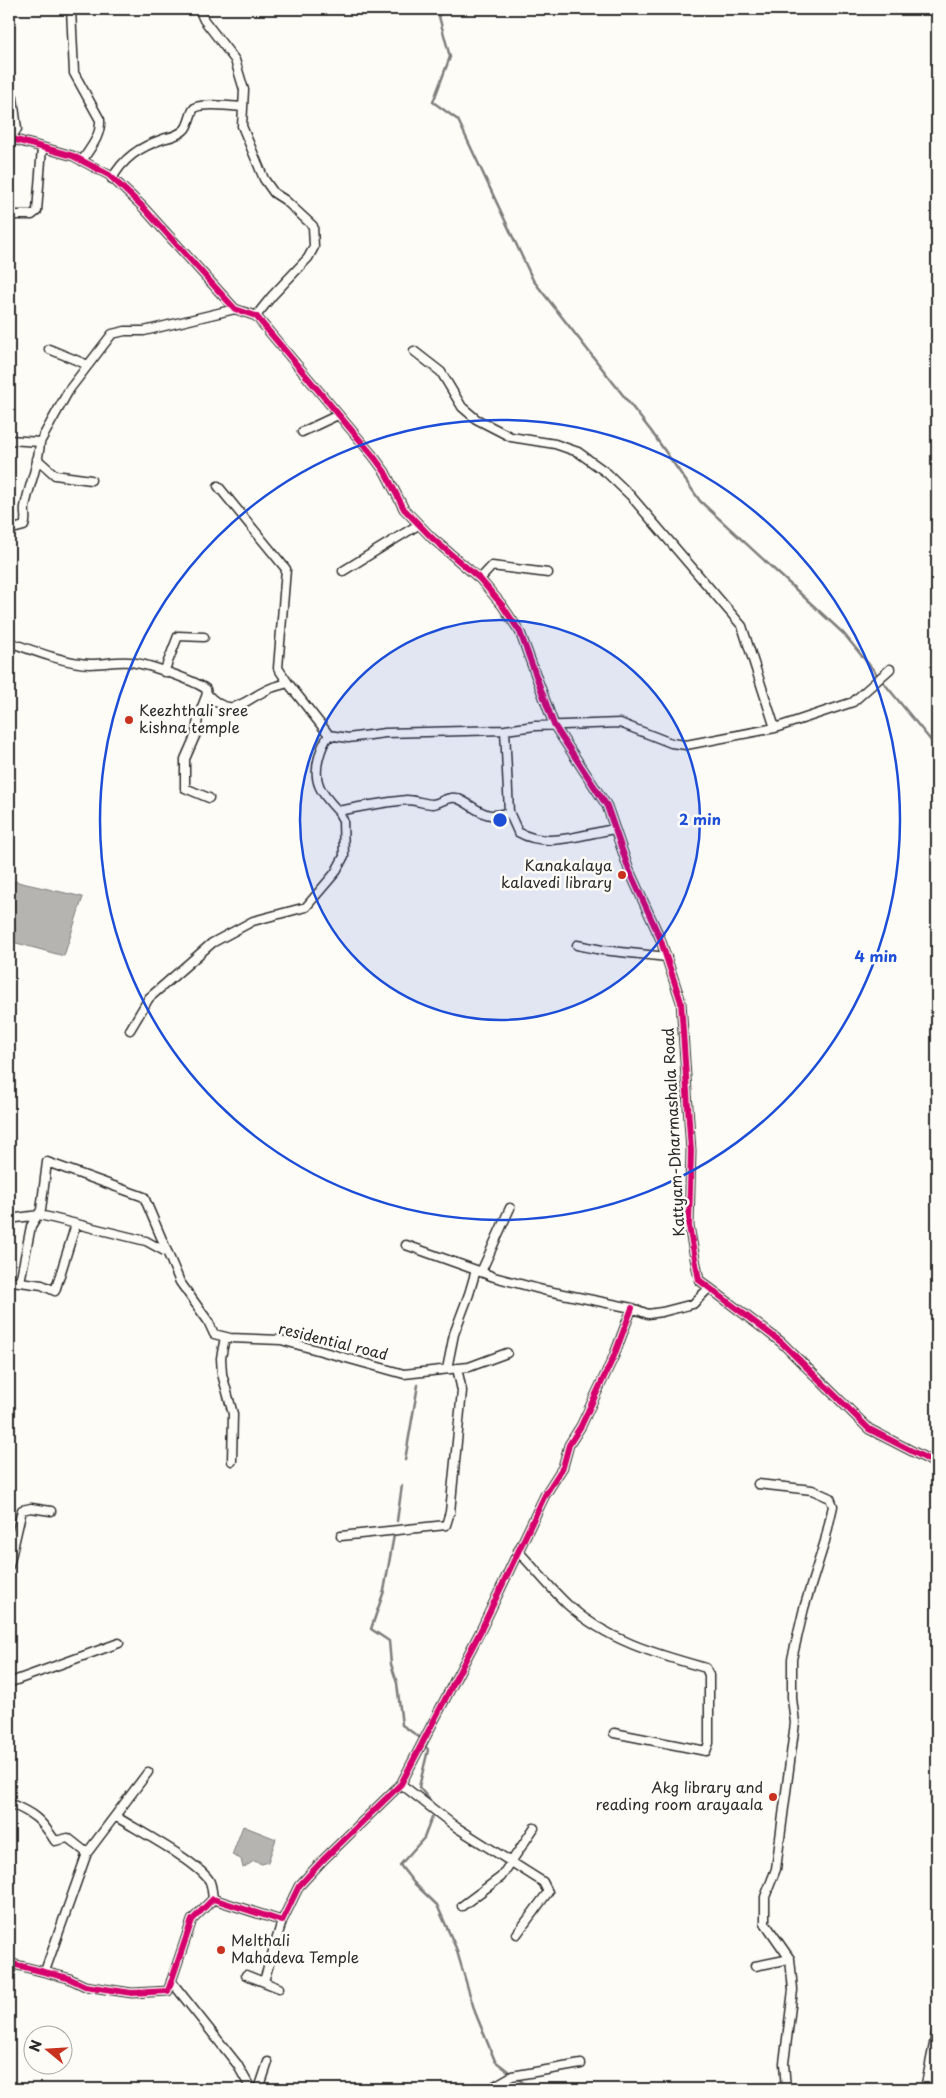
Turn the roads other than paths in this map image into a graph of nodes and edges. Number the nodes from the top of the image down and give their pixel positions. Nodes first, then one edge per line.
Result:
1 (71, 9) edge
2 (198, 9) edge
3 (9, 95) edge
4 (243, 107) junction
5 (10, 138) edge
6 (42, 148) junction
7 (82, 161) junction
8 (112, 179) junction
9 (9, 215) edge
10 (236, 309) junction
11 (256, 316) junction
12 (49, 349) dead end
13 (414, 351) dead end
14 (88, 365) junction
15 (338, 415) junction
16 (302, 432) dead end
17 (9, 440) edge
18 (40, 442) junction
19 (38, 459) junction
20 (91, 480) dead end
21 (218, 486) dead end
22 (418, 525) junction
23 (9, 530) edge
24 (343, 571) dead end
25 (548, 573) dead end
26 (480, 579) junction
27 (204, 637) dead end
28 (9, 642) edge
29 (164, 672) junction
30 (887, 672) dead end
31 (288, 683) junction
32 (207, 694) junction
33 (554, 725) junction
34 (776, 728) junction
35 (505, 730) junction
36 (329, 735) junction
37 (209, 798) dead end
38 (338, 810) junction
39 (509, 812) junction
40 (614, 829) junction
41 (577, 945) dead end
42 (667, 957) junction
43 (130, 1030) dead end
44 (510, 1208) dead end
45 (39, 1215) junction
46 (9, 1220) edge
47 (76, 1224) junction
48 (406, 1245) dead end
49 (168, 1253) junction
50 (478, 1271) junction
51 (9, 1281) edge
52 (20, 1282) junction
53 (709, 1288) junction
54 (632, 1308) junction
55 (225, 1337) junction
56 (507, 1353) dead end
57 (457, 1368) junction
58 (447, 1369) junction
59 (232, 1461) dead end
60 (937, 1464) edge
61 (758, 1484) dead end
62 (51, 1511) dead end
63 (341, 1536) dead end
64 (518, 1551) junction
65 (9, 1566) edge
66 (119, 1643) dead end
67 (9, 1681) edge
68 (614, 1733) dead end
69 (148, 1772) dead end
70 (401, 1784) junction
71 (9, 1803) edge
72 (115, 1816) junction
73 (534, 1828) dead end
74 (87, 1853) junction
75 (511, 1862) junction
76 (213, 1898) junction
77 (462, 1906) dead end
78 (282, 1921) junction
79 (517, 1934) dead end
80 (790, 1959) junction
81 (9, 1963) edge
82 (755, 1966) dead end
83 (45, 1971) junction
84 (246, 1975) dead end
85 (171, 1981) junction
86 (264, 1982) junction
87 (279, 1988) dead end
88 (937, 2029) edge
89 (268, 2062) dead end
90 (581, 2064) dead end
91 (251, 2089) edge
92 (259, 2089) edge
93 (489, 2089) edge
94 (786, 2089) edge
95 (925, 2089) edge

1 - 7 street
2 - 4 street
3 - 5 street
4 - 8 street
4 - 11 street
5 - 6 street
6 - 7 street
6 - 9 street
7 - 8 street
8 - 10 street
10 - 11 street
10 - 14 street
11 - 15 street, Kattyam-Dharmashala Road
12 - 14 street
13 - 34 street
14 - 18 street
15 - 16 street
15 - 22 street, Kattyam-Dharmashala Road
17 - 18 street
18 - 19 street
19 - 20 street
19 - 23 street
21 - 31 street
22 - 24 street
22 - 26 street, Kattyam-Dharmashala Road
25 - 26 street
26 - 33 street, Kattyam-Dharmashala Road
27 - 29 street
28 - 29 street
29 - 32 street
30 - 34 street
31 - 32 street
31 - 36 street
32 - 37 street
33 - 34 street
33 - 35 street
33 - 40 street, Kattyam-Dharmashala Road
35 - 36 street
35 - 39 street
36 - 38 street
38 - 39 street
38 - 43 street
39 - 40 street
40 - 42 street, Kattyam-Dharmashala Road
41 - 42 street
42 - 53 street, Kattyam-Dharmashala Road
44 - 50 street
45 - 46 street
45 - 47 street
45 - 49 street
45 - 52 street
47 - 49 street
47 - 52 street
48 - 50 street
49 - 55 street
50 - 54 street
50 - 58 street
51 - 52 street
53 - 54 street
53 - 60 street, Kattyam-Dharmashala Road
54 - 64 street
55 - 58 street, residential road
55 - 59 street
56 - 57 street, residential road
57 - 58 street, residential road
57 - 63 street
61 - 80 street
62 - 65 street
64 - 68 street
64 - 70 street
66 - 67 street
69 - 72 street
70 - 75 street
70 - 78 street
71 - 74 street
72 - 74 street
72 - 76 street
73 - 75 street
74 - 83 street
75 - 77 street
75 - 79 street
76 - 78 street
76 - 85 street
78 - 86 street
80 - 82 street
80 - 94 street
81 - 83 street
83 - 85 street
84 - 86 street
85 - 91 street
86 - 87 street
88 - 95 street
89 - 92 street
90 - 93 street

